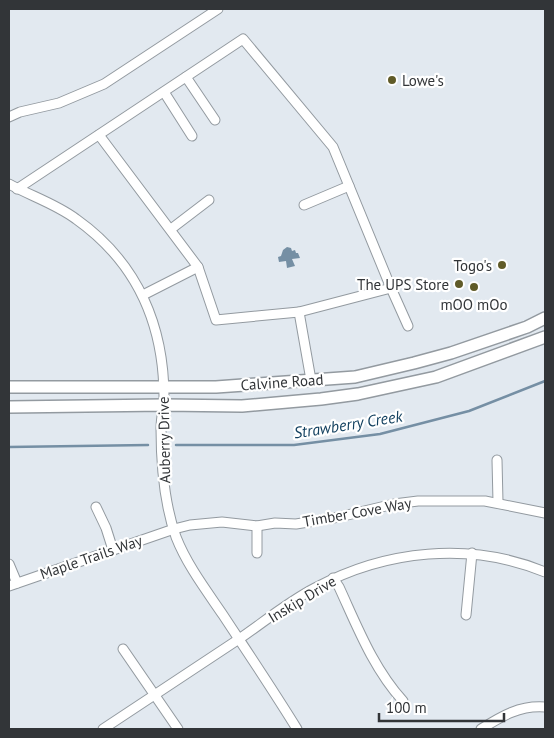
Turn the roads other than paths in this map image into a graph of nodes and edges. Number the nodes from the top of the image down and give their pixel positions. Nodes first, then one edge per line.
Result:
1 (218, 9) edge
2 (186, 77) junction
3 (164, 92) junction
4 (9, 117) edge
5 (215, 120) dead end
6 (99, 135) junction
7 (192, 136) dead end
8 (13, 186) edge
9 (349, 186) junction
10 (208, 200) dead end
11 (304, 205) dead end
12 (170, 229) junction
13 (198, 267) junction
14 (391, 288) junction
15 (143, 295) junction
16 (299, 312) junction
17 (545, 318) edge
18 (408, 326) dead end
19 (545, 337) edge
20 (311, 380) junction
21 (164, 386) junction
22 (9, 387) edge
23 (164, 404) junction
24 (9, 407) edge
25 (497, 460) dead end
26 (498, 502) junction
27 (96, 507) dead end
28 (545, 512) edge
29 (257, 526) junction
30 (174, 529) junction
31 (113, 550) junction
32 (258, 553) dead end
33 (472, 553) junction
34 (9, 564) edge
35 (545, 572) edge
36 (333, 578) junction
37 (13, 584) edge
38 (466, 615) dead end
39 (238, 639) junction
40 (123, 649) dead end
41 (154, 695) junction
42 (403, 701) dead end
43 (545, 707) edge
44 (103, 729) edge
45 (178, 729) edge
46 (297, 729) edge
47 (482, 729) edge

1 - 4 street
2 - 3 street
2 - 5 street
2 - 9 street
3 - 6 street
3 - 7 street
6 - 8 street
6 - 12 street
8 - 15 street, Auberry Drive
9 - 11 street
9 - 14 street
10 - 12 street
12 - 13 street
13 - 15 street
13 - 16 street
14 - 16 street
14 - 18 street
15 - 21 street, Auberry Drive
16 - 20 street
17 - 20 main road, Calvine Road
19 - 23 main road, Calvine Road
20 - 21 main road, Calvine Road
21 - 22 main road, Calvine Road
21 - 23 street, Auberry Drive
23 - 24 main road, Calvine Road
23 - 30 street, Auberry Drive
25 - 26 street
26 - 28 street, Timber Cove Way
26 - 29 street, Timber Cove Way
27 - 31 street
29 - 30 street, Timber Cove Way
29 - 32 street
30 - 31 street, Maple Trails Way
30 - 39 street, Auberry Drive
31 - 37 street, Maple Trails Way
33 - 35 street, Inskip Drive
33 - 36 street, Inskip Drive
33 - 38 street
34 - 37 street
36 - 39 street, Inskip Drive
36 - 42 street
39 - 41 street, Inskip Drive
39 - 46 street, Auberry Drive
40 - 41 street
41 - 44 street, Inskip Drive
41 - 45 street
43 - 47 street

